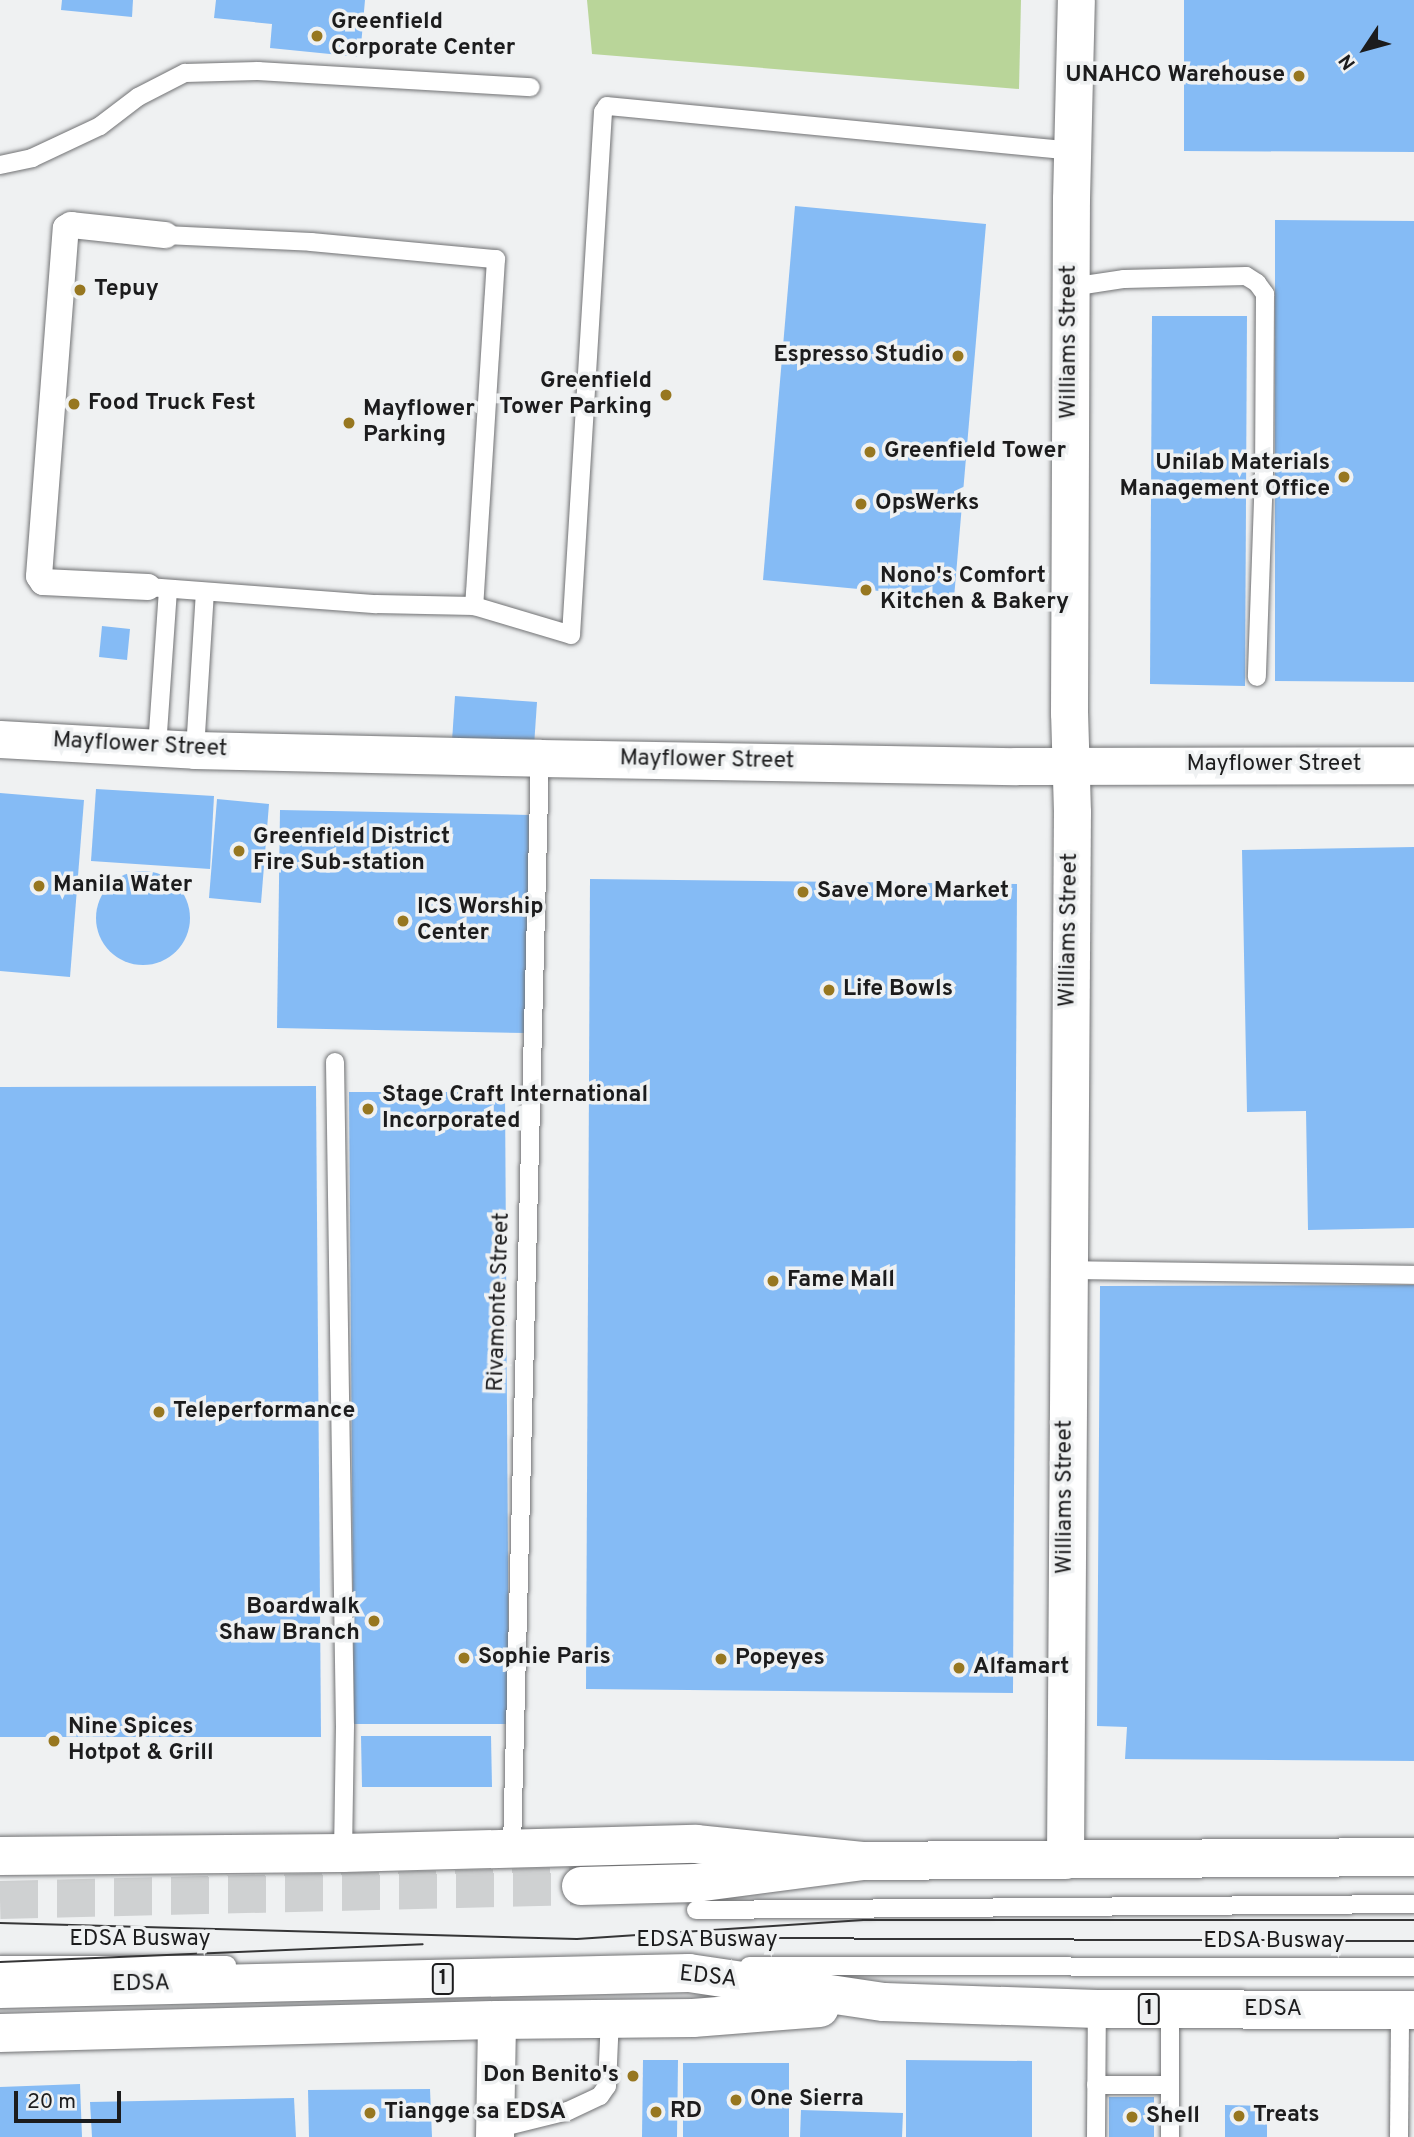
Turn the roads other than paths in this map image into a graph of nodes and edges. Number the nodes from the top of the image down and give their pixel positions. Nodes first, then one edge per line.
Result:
1 (1076, 0) edge
2 (531, 87) dead end
3 (1073, 151) junction
4 (0, 165) edge
5 (165, 235) joint
6 (1071, 287) junction
7 (158, 589) junction
8 (205, 592) junction
9 (474, 606) junction
10 (1257, 677) dead end
11 (0, 739) edge
12 (157, 747) junction
13 (195, 750) junction
14 (540, 758) junction
15 (1072, 764) junction
16 (1414, 765) edge
17 (335, 1062) dead end
18 (1067, 1270) junction
19 (1414, 1275) edge
20 (512, 1847) junction
21 (343, 1853) junction
22 (0, 1856) edge
23 (1414, 1857) edge
24 (1065, 1860) junction
25 (862, 1861) junction
26 (582, 1886) tunnel mouth
27 (1414, 1904) edge
28 (696, 1910) dead end
29 (0, 1965) edge
30 (1414, 1967) edge
31 (0, 1989) edge
32 (884, 2003) junction
33 (1097, 2009) junction
34 (1170, 2009) junction
35 (1407, 2010) edge
36 (610, 2018) junction
37 (497, 2020) junction
38 (0, 2032) edge
39 (1096, 2085) junction
40 (1170, 2085) junction
41 (1407, 2085) edge
42 (495, 2133) edge
43 (1404, 2134) edge
44 (1096, 2137) edge
45 (1151, 2137) edge
46 (1170, 2137) edge

1 - 3 street, Williams Street
2 - 4 lane
3 - 6 street, Williams Street
3 - 9 lane
5 - 7 street
5 - 9 lane
6 - 10 lane
6 - 15 street, Williams Street
7 - 8 lane
7 - 12 lane
8 - 9 lane
8 - 13 lane
11 - 12 street, Mayflower Street
12 - 13 street, Mayflower Street
13 - 14 street, Mayflower Street
14 - 15 street, Mayflower Street
14 - 20 lane, Rivamonte Street
15 - 16 street, Mayflower Street
15 - 18 street, Williams Street
17 - 21 lane
18 - 19 lane
18 - 24 street, Williams Street
20 - 21 main road
20 - 25 main road
21 - 22 main road
23 - 24 main road
24 - 25 main road
25 - 26 main road
27 - 28 lane, EDSA Busway
29 - 30 lane, EDSA Busway
31 - 32 main road, EDSA / 1
32 - 33 main road, EDSA / 1
32 - 36 main road, 1
33 - 34 main road, EDSA / 1
33 - 39 lane
34 - 35 main road, EDSA / 1
34 - 40 lane
35 - 41 lane
36 - 37 main road, 1
36 - 42 lane
37 - 38 main road, 1
37 - 42 main road
39 - 40 lane
39 - 44 lane
40 - 46 lane
41 - 43 lane
45 - 46 lane

